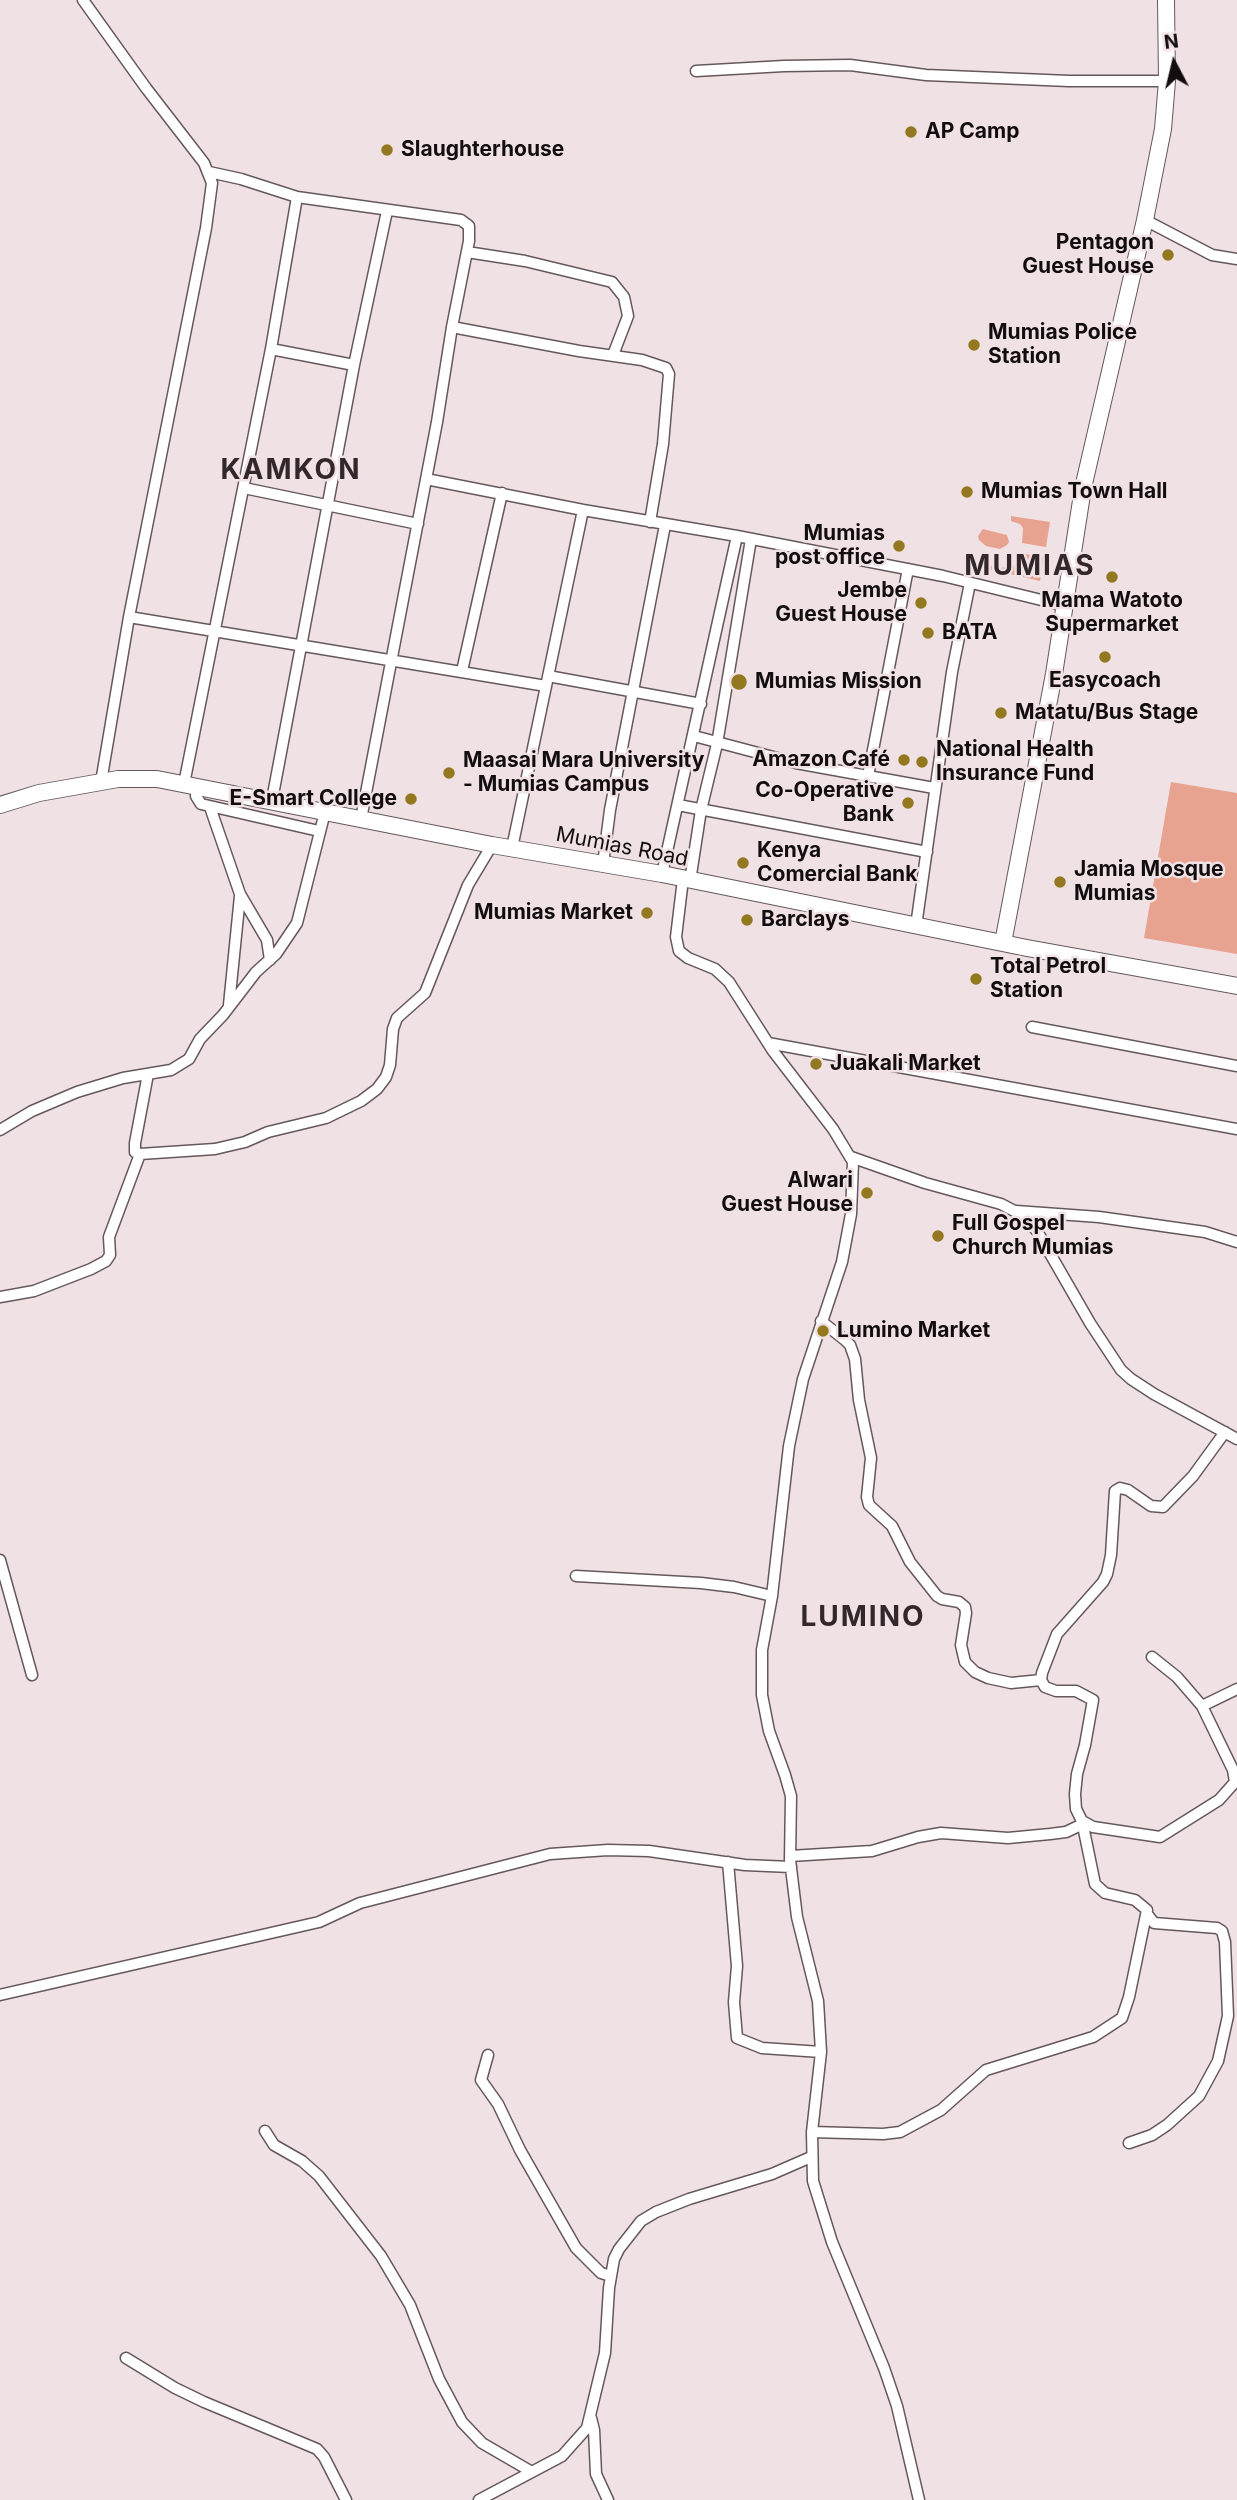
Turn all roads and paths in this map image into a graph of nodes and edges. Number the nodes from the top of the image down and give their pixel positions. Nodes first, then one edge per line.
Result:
1 (83, 0) edge
2 (1166, 0) edge
3 (696, 71) dead end
4 (1167, 81) junction
5 (209, 173) junction
6 (297, 197) junction
7 (387, 211) junction
8 (1145, 220) junction
9 (467, 252) junction
10 (1237, 259) edge
11 (452, 327) junction
12 (271, 349) junction
13 (613, 355) junction
14 (354, 365) junction
15 (426, 479) junction
16 (244, 488) junction
17 (502, 494) junction
18 (327, 504) junction
19 (583, 510) junction
20 (650, 522) junction
21 (418, 524) junction
22 (665, 525) junction
23 (737, 537) junction
24 (751, 539) junction
25 (908, 569) junction
26 (970, 583) junction
27 (1066, 606) junction
28 (129, 617) junction
29 (215, 630) junction
30 (300, 645) junction
31 (390, 659) junction
32 (462, 671) junction
33 (547, 681) junction
34 (633, 692) junction
35 (701, 704) junction
36 (694, 736) junction
37 (717, 744) junction
38 (868, 776) junction
39 (101, 782) junction
40 (190, 785) junction
41 (934, 788) junction
42 (272, 800) junction
43 (0, 805) edge
44 (678, 805) junction
45 (210, 807) junction
46 (701, 810) junction
47 (325, 812) junction
48 (361, 819) junction
49 (319, 831) junction
50 (492, 845) junction
51 (512, 848) junction
52 (927, 852) junction
53 (603, 864) junction
54 (662, 874) junction
55 (687, 880) junction
56 (240, 894) junction
57 (916, 926) junction
58 (1003, 943) junction
59 (270, 960) junction
60 (1237, 986) edge
61 (229, 1007) junction
62 (1032, 1027) dead end
63 (768, 1043) junction
64 (1237, 1066) edge
65 (148, 1074) junction
66 (1237, 1129) edge
67 (0, 1130) edge
68 (140, 1154) junction
69 (851, 1157) junction
70 (1016, 1211) junction
71 (1237, 1242) edge
72 (0, 1297) edge
73 (821, 1321) junction
74 (1225, 1432) junction
75 (1237, 1439) edge
76 (0, 1560) edge
77 (576, 1576) dead end
78 (772, 1596) junction
79 (1152, 1657) dead end
80 (32, 1675) dead end
81 (1041, 1680) junction
82 (1237, 1689) edge
83 (1202, 1706) junction
84 (1082, 1822) junction
85 (791, 1861) junction
86 (728, 1862) junction
87 (1147, 1914) junction
88 (0, 1995) edge
89 (821, 2052) junction
90 (488, 2055) dead end
91 (265, 2130) dead end
92 (812, 2132) junction
93 (1129, 2143) dead end
94 (811, 2157) junction
95 (611, 2276) junction
96 (126, 2358) dead end
97 (591, 2418) junction
98 (532, 2472) junction
99 (346, 2500) edge
100 (479, 2500) edge
101 (608, 2500) edge
102 (919, 2500) edge

1 - 5 street
2 - 4 street
3 - 4 street
4 - 8 street
5 - 6 street
5 - 28 street
6 - 7 street
6 - 12 street
7 - 9 street
7 - 14 street
8 - 10 street
8 - 27 street
9 - 11 street
9 - 13 street
11 - 13 street
11 - 15 street
12 - 14 street
12 - 16 street
13 - 20 street
14 - 18 street
15 - 17 street
15 - 21 street
16 - 18 street
16 - 29 street
17 - 19 street
17 - 32 street
18 - 21 street
18 - 30 street
19 - 20 street
19 - 33 street
20 - 22 street
21 - 31 street
22 - 23 street
22 - 34 street
23 - 24 street
23 - 35 street
24 - 25 street
24 - 37 street
25 - 26 street
25 - 38 street
26 - 27 street
26 - 41 street
27 - 58 street
28 - 29 street
28 - 39 street
29 - 30 street
29 - 40 street
30 - 31 street
30 - 42 street
31 - 32 street
31 - 48 street
32 - 33 street
33 - 34 street
33 - 51 street
34 - 35 street
34 - 53 street
35 - 36 street
36 - 37 street
36 - 44 street
37 - 38 street
37 - 46 street
38 - 41 street
39 - 40 street, Mumias Road
39 - 43 street, Mumias Road
40 - 42 street, Mumias Road
40 - 45 street
41 - 52 street
42 - 47 street, Mumias Road
44 - 46 street
44 - 54 street
45 - 49 street
45 - 56 street
46 - 52 street
46 - 55 street
47 - 48 street, Mumias Road
47 - 49 street
48 - 50 street, Mumias Road
49 - 59 street
50 - 51 street, Mumias Road
50 - 68 street
51 - 53 street, Mumias Road
52 - 57 street
53 - 54 street, Mumias Road
54 - 55 street, Mumias Road
55 - 57 street, Mumias Road
55 - 63 street
56 - 59 street
56 - 61 street
57 - 58 street, Mumias Road
58 - 60 street, Mumias Road
59 - 61 street
61 - 65 street
62 - 64 street
63 - 66 street
63 - 69 street
65 - 67 street
65 - 68 street
68 - 72 street
69 - 70 street
69 - 73 street
70 - 71 street
70 - 74 street
73 - 78 street
73 - 81 street
74 - 75 street
74 - 81 street
76 - 80 street
77 - 78 street
78 - 85 street
79 - 83 street
81 - 84 street
82 - 83 street
83 - 84 street
84 - 85 street
84 - 87 street
85 - 86 street
85 - 89 street
86 - 88 street
86 - 89 street
87 - 92 street
87 - 93 street
89 - 92 street
90 - 95 street
91 - 98 street
92 - 94 street
94 - 95 street
94 - 102 street
95 - 97 street
96 - 99 street
97 - 98 street
97 - 101 street
98 - 100 street

